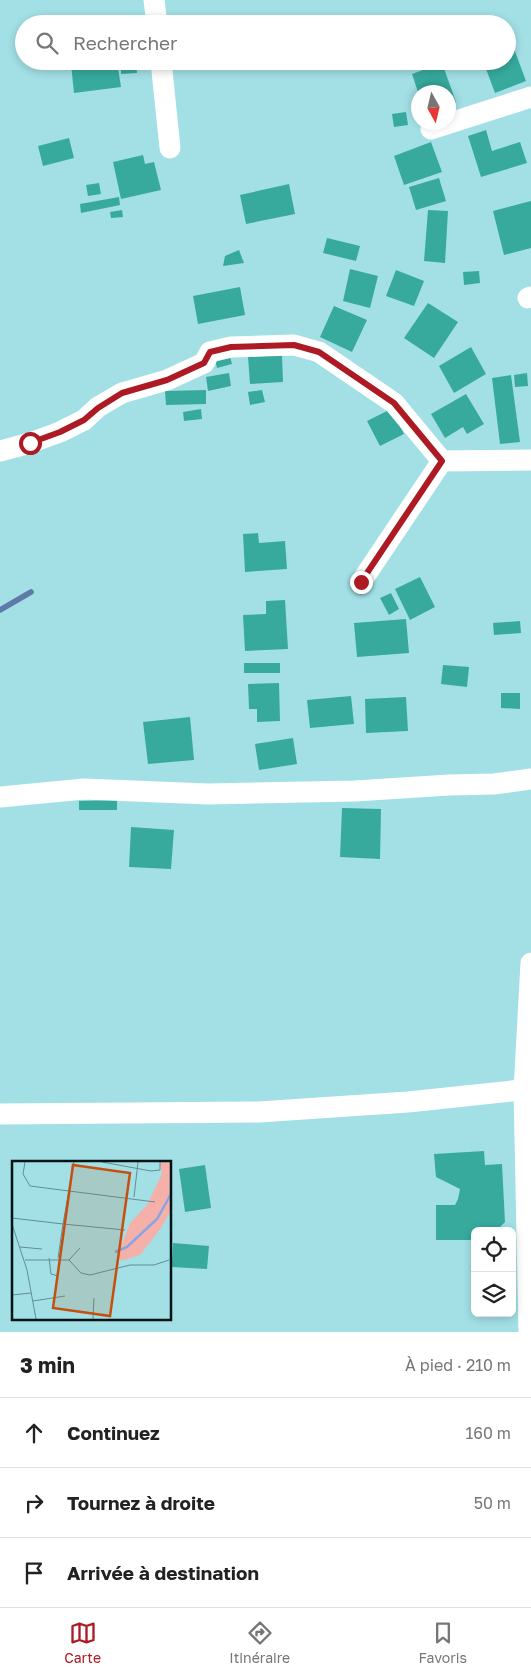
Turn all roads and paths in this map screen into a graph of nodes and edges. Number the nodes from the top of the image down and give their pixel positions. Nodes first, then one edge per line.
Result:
1 (154, 0) edge
2 (156, 15) edge
3 (162, 70) edge
4 (531, 97) edge
5 (456, 122) edge
6 (170, 148) dead end
7 (0, 451) edge
8 (531, 460) edge
9 (442, 461) junction
10 (361, 582) dead end
11 (531, 779) edge
12 (0, 797) edge
13 (531, 963) edge
14 (528, 1090) edge
15 (0, 1114) edge
16 (529, 1332) edge

1 - 2 street
3 - 6 street
4 - 5 street
7 - 9 street
8 - 9 street
9 - 10 street
11 - 12 street
13 - 14 street
14 - 15 street
14 - 16 street

